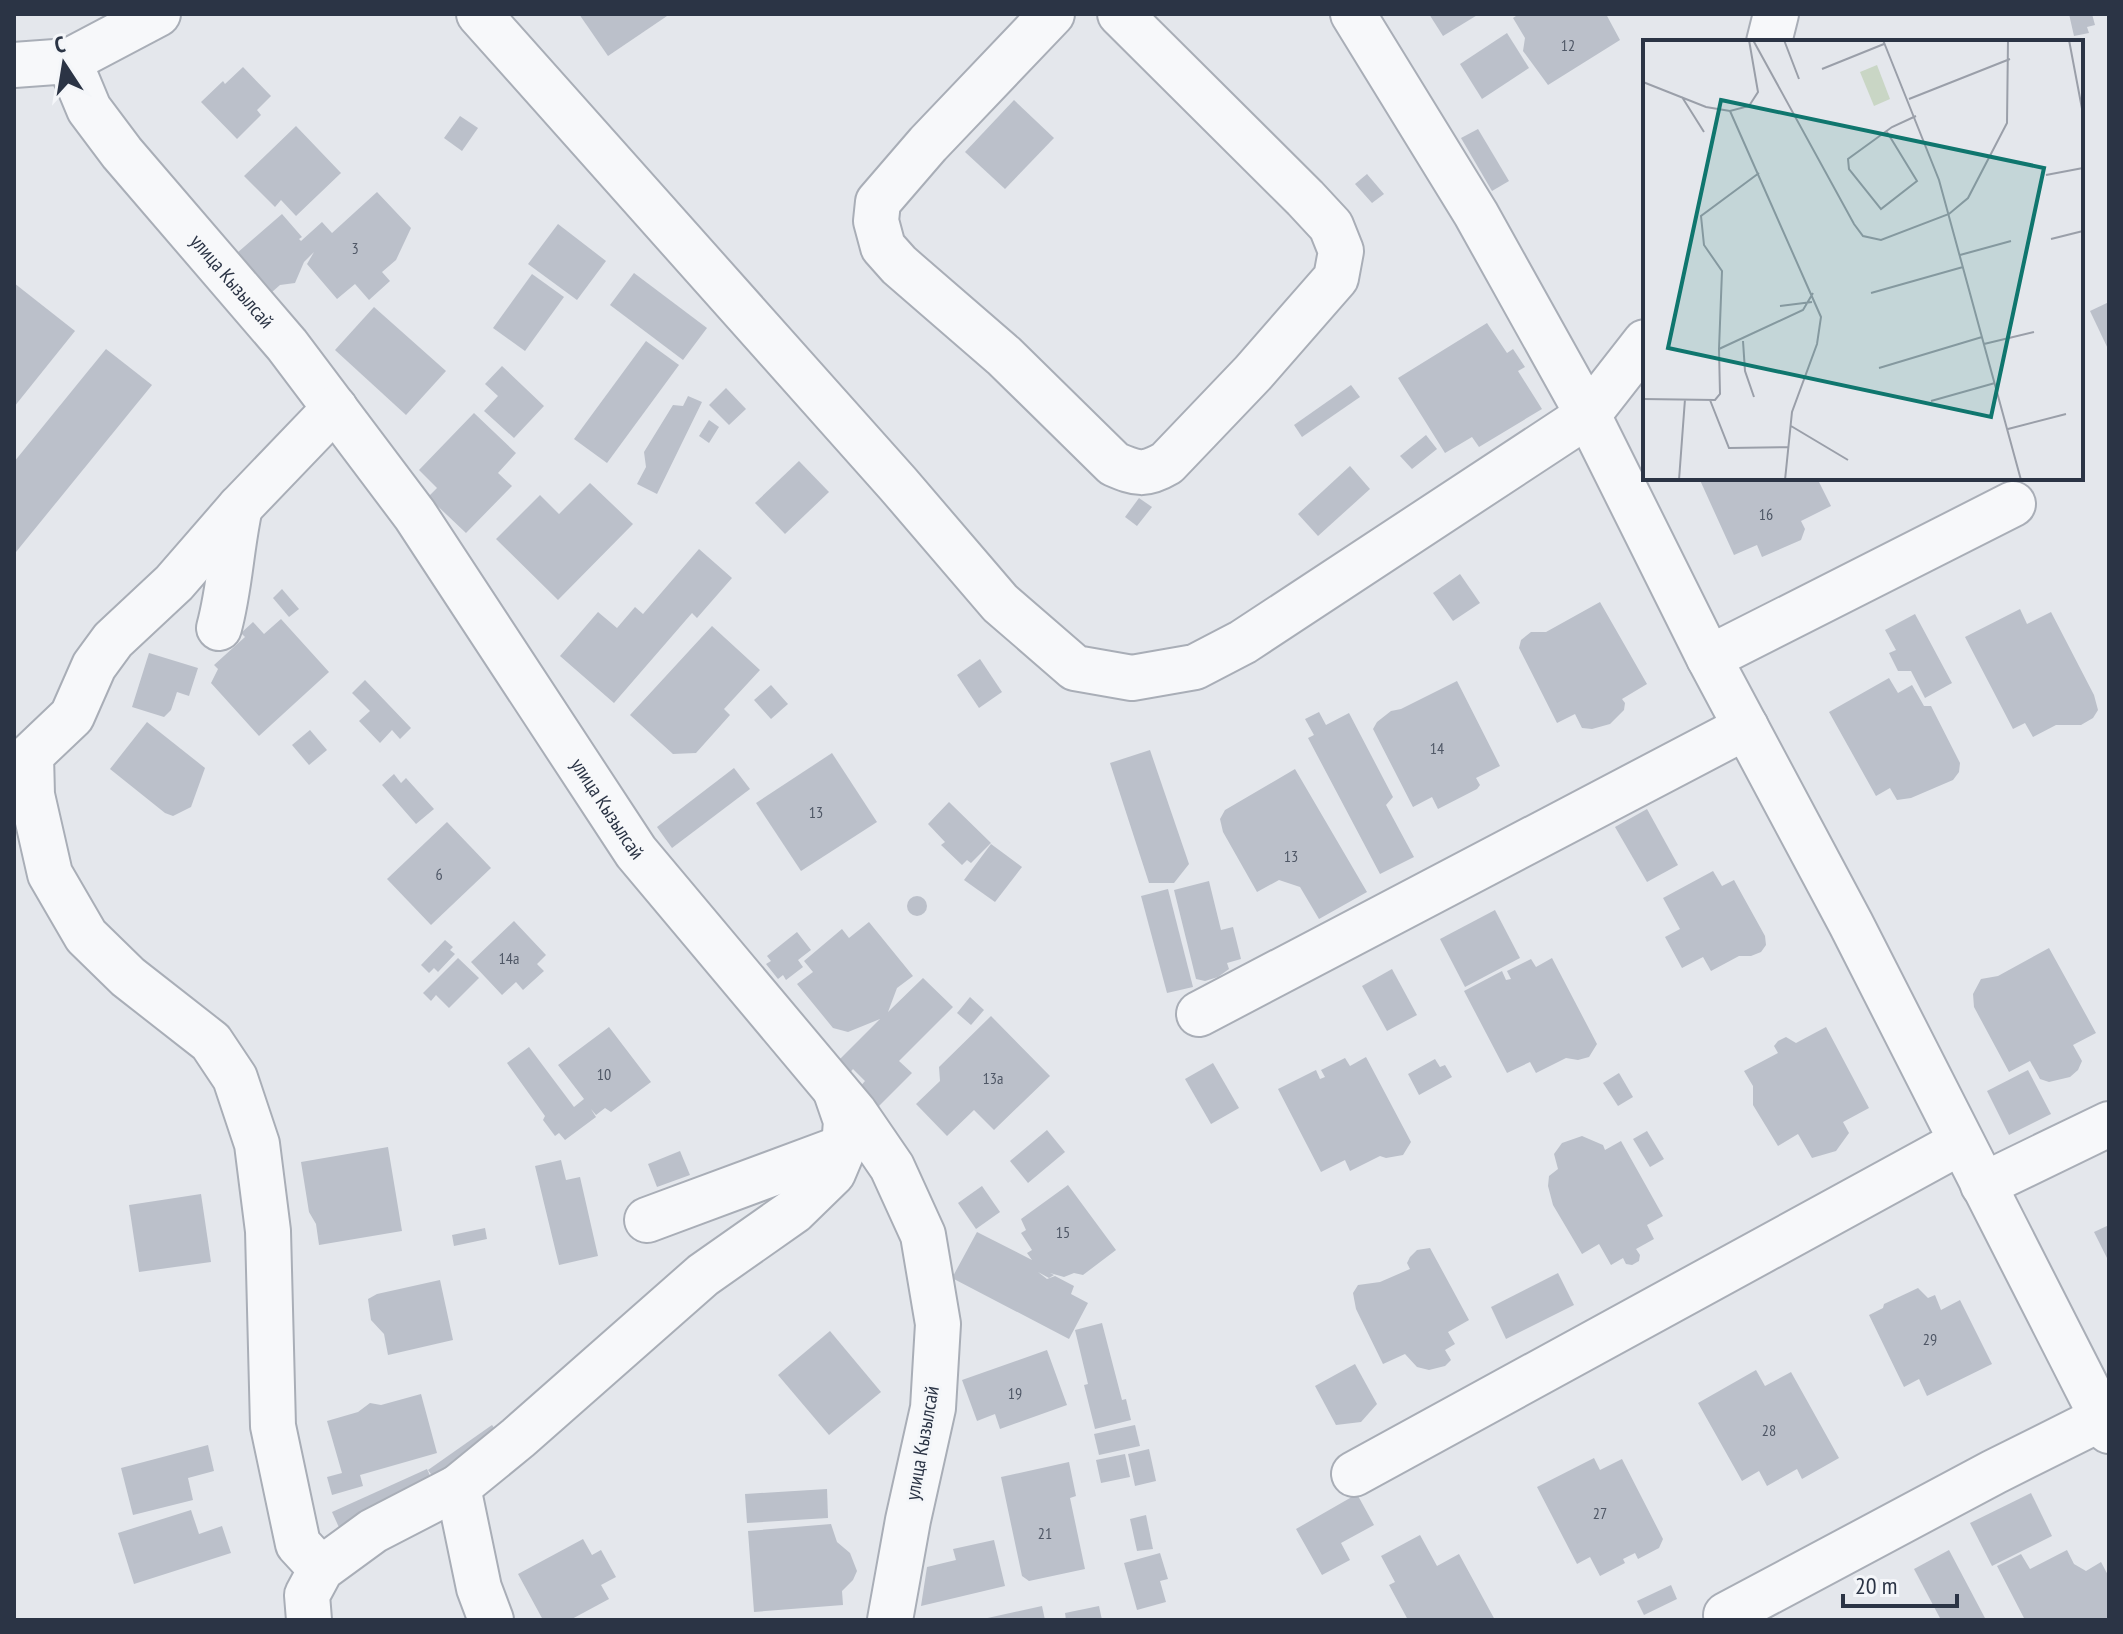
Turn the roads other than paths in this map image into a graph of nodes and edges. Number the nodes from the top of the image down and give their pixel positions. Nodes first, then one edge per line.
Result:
1 (158, 14) edge
2 (479, 14) edge
3 (1052, 14) edge
4 (1120, 14) edge
5 (1353, 14) edge
6 (1776, 14) edge
7 (1770, 40) edge
8 (69, 61) junction
9 (14, 65) edge
10 (1643, 345) edge
11 (335, 408) junction
12 (1588, 415) junction
13 (2013, 504) dead end
14 (240, 507) junction
15 (219, 628) dead end
16 (1709, 658) junction
17 (1746, 727) junction
18 (1199, 1014) dead end
19 (835, 1090) junction
20 (2109, 1124) edge
21 (1961, 1142) junction
22 (844, 1147) junction
23 (1983, 1185) junction
24 (647, 1220) dead end
25 (2106, 1424) edge
26 (1354, 1474) dead end
27 (458, 1487) junction
28 (321, 1569) junction
29 (1726, 1615) dead end
30 (309, 1620) edge
31 (491, 1620) edge
32 (890, 1620) edge

1 - 8 street
2 - 12 street
3 - 4 street
5 - 12 street
6 - 7 street
8 - 9 street
8 - 11 street, улица Кызылсай
10 - 12 street
11 - 14 street
11 - 19 street, улица Кызылсай
12 - 16 street
13 - 16 street
14 - 15 street
14 - 28 street
16 - 17 street
17 - 18 street
17 - 21 street
19 - 22 street
19 - 32 street, улица Кызылсай
20 - 23 street
21 - 23 street
21 - 26 street
22 - 24 street
22 - 27 street
23 - 25 street
25 - 29 street
27 - 28 street
27 - 31 street
28 - 30 street

